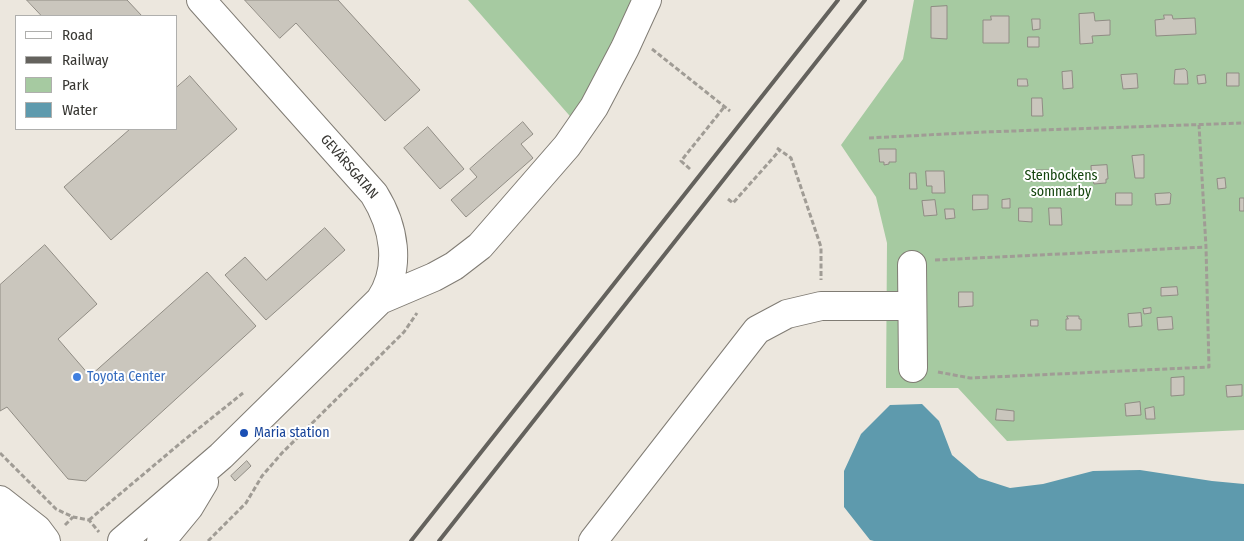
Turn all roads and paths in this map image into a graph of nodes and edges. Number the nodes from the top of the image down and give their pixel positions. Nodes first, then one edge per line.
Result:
1 (201, 0) edge
2 (647, 0) edge
3 (649, 46) dead end
4 (725, 106) junction
5 (730, 110) dead end
6 (1244, 123) edge
7 (1199, 125) junction
8 (868, 138) dead end
9 (690, 169) dead end
10 (728, 199) dead end
11 (1206, 247) junction
12 (912, 265) joint
13 (434, 277) junction
14 (380, 300) junction
15 (821, 306) junction
16 (912, 306) junction
17 (913, 368) joint
18 (243, 393) dead end
19 (0, 453) edge
20 (221, 456) junction
21 (0, 500) edge
22 (0, 516) edge
23 (89, 520) junction
24 (111, 538) edge
25 (15, 541) edge
26 (46, 541) edge
27 (161, 541) edge
28 (208, 541) edge
29 (593, 541) edge

1 - 14 street, GEVÄRSGATAN
2 - 13 street
3 - 4 path
4 - 5 path
4 - 9 path
6 - 7 path
7 - 8 path
7 - 11 path
10 - 15 path
11 - 12 path
11 - 17 path
12 - 16 street
13 - 14 street
13 - 28 path
14 - 20 street, GEVÄRSGATAN
15 - 16 street
15 - 29 street
16 - 17 street
18 - 23 path
19 - 23 path
20 - 24 street, GEVÄRSGATAN
20 - 27 street, GEVÄRSGATAN
21 - 26 street
22 - 25 street
23 - 24 path

